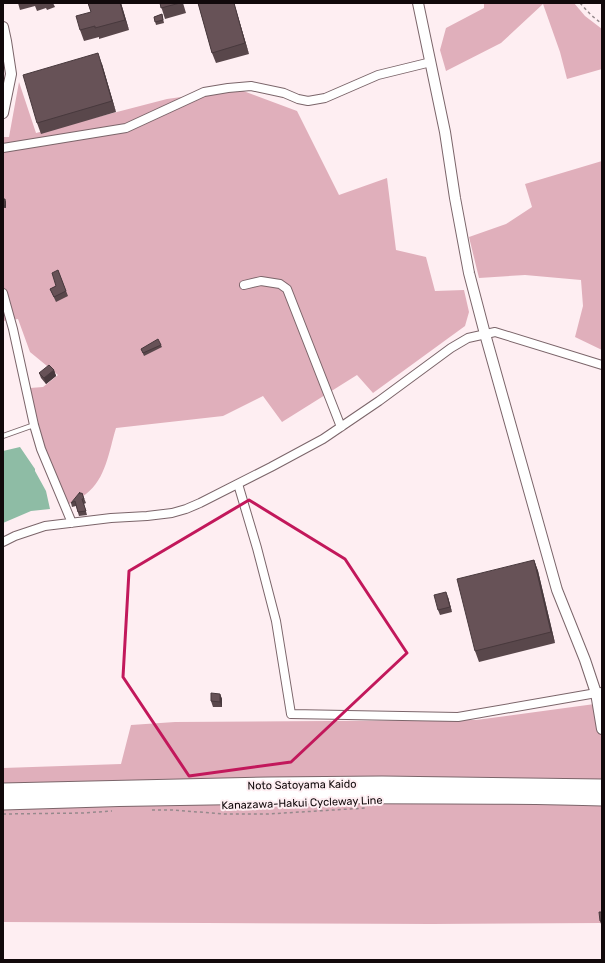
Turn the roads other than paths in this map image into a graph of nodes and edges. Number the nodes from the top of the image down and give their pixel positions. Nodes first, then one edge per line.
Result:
1 (418, 3) edge
2 (3, 27) edge
3 (431, 62) junction
4 (3, 113) edge
5 (3, 148) edge
6 (244, 285) dead end
7 (3, 294) edge
8 (485, 334) junction
9 (602, 365) edge
10 (34, 425) junction
11 (341, 427) junction
12 (3, 436) edge
13 (238, 484) junction
14 (72, 523) junction
15 (3, 542) edge
16 (599, 692) edge
17 (602, 729) edge
18 (602, 787) edge
19 (3, 791) edge
20 (602, 798) edge
21 (3, 802) edge

1 - 3 street
2 - 4 street
3 - 5 street
3 - 8 street
6 - 11 street
7 - 10 street
8 - 9 street
8 - 11 street
8 - 16 street
10 - 12 lane
10 - 14 street
11 - 13 street
13 - 14 street
13 - 16 street
14 - 15 street
16 - 17 street
18 - 19 highway, Noto Satoyama Kaido
20 - 21 highway, Noto Satoyama Kaido

